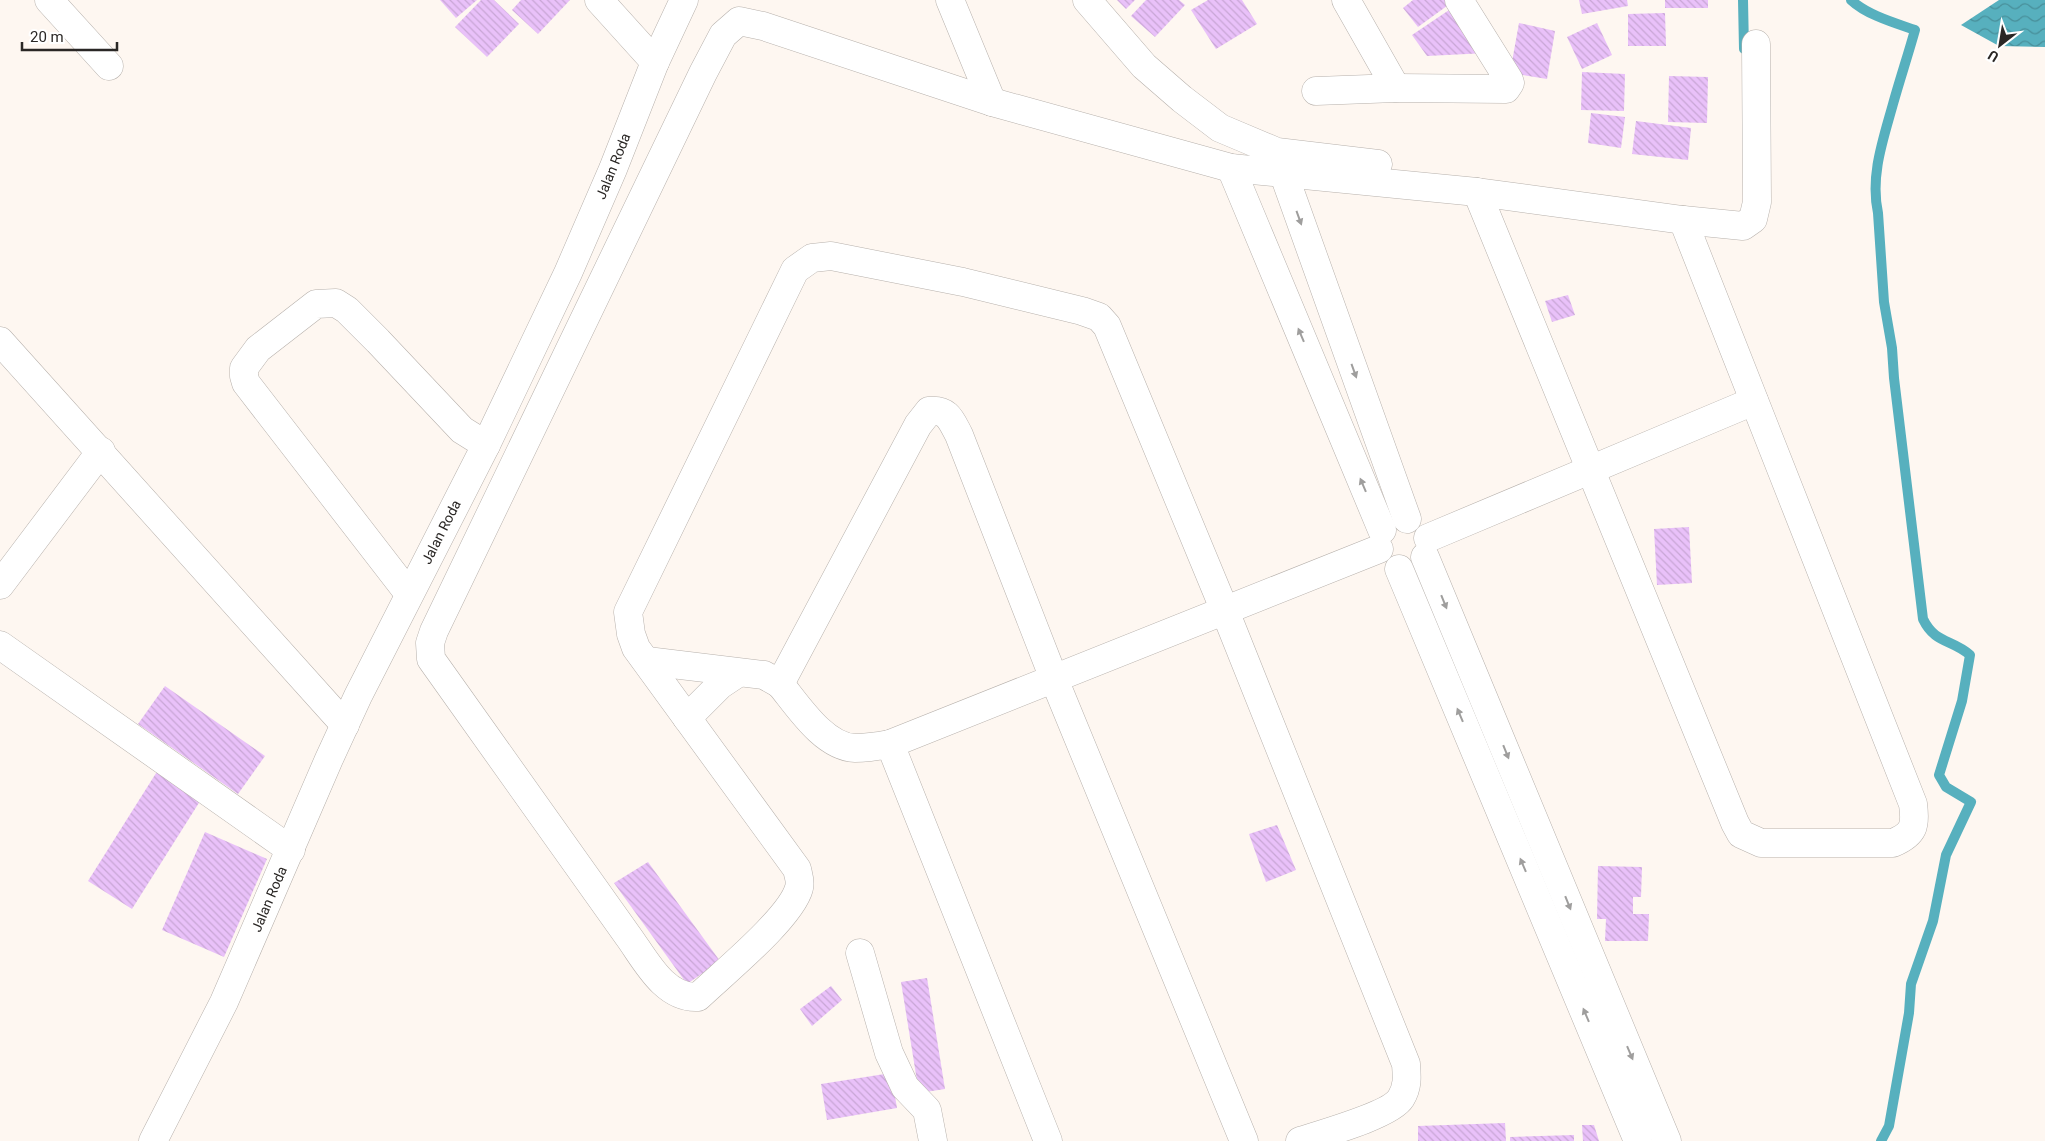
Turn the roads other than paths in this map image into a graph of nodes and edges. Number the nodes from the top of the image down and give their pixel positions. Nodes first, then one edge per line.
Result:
1 (49, 0) edge
2 (598, 0) edge
3 (684, 0) edge
4 (950, 0) edge
5 (1087, 0) edge
6 (1346, 0) edge
7 (1459, 0) edge
8 (1756, 44) dead end
9 (655, 62) junction
10 (109, 66) dead end
11 (1396, 88) junction
12 (1316, 91) dead end
13 (992, 102) junction
14 (1231, 168) junction
15 (1283, 172) junction
16 (1477, 192) junction
17 (1722, 208) dead end
18 (1683, 220) junction
19 (0, 341) edge
20 (1754, 401) junction
21 (479, 441) junction
22 (101, 451) junction
23 (1590, 470) junction
24 (1408, 519) junction
25 (1380, 540) junction
26 (1427, 548) junction
27 (1399, 569) junction
28 (0, 585) edge
29 (409, 594) junction
30 (1225, 611) junction
31 (0, 645) edge
32 (647, 661) junction
33 (738, 673) junction
34 (1054, 679) junction
35 (780, 684) junction
36 (687, 718) junction
37 (345, 725) junction
38 (890, 744) junction
39 (290, 850) junction
40 (860, 953) dead end
41 (153, 1141) edge
42 (933, 1141) edge
43 (1048, 1141) edge
44 (1244, 1141) edge
45 (1300, 1141) edge
46 (1638, 1141) edge
47 (1666, 1141) edge

1 - 10 street
2 - 9 street
3 - 9 street, Jalan Roda
4 - 13 street
5 - 17 street
6 - 11 street
7 - 11 street
8 - 18 street
9 - 21 street, Jalan Roda
11 - 12 street
13 - 14 street
13 - 36 street
14 - 15 street
25 -> 14 street
15 - 16 street
15 -> 24 street
16 - 18 street
16 - 23 street
18 - 20 street
19 - 22 street
20 - 23 street
20 - 23 street
21 - 29 street, Jalan Roda
21 - 29 street
22 - 28 street
22 - 37 street
23 - 26 street
24 - 25 street
24 - 26 street
25 - 27 street
25 - 30 street
26 - 27 street
26 -> 47 street
46 -> 27 street
29 - 37 street, Jalan Roda
30 - 32 street
30 - 34 street
30 - 45 street
31 - 39 street
32 - 33 street
32 - 36 street
33 - 35 street
33 - 36 street
34 - 35 street
34 - 38 street
34 - 44 street
35 - 38 street
37 - 39 street, Jalan Roda
38 - 43 street
39 - 41 street, Jalan Roda
40 - 42 street

